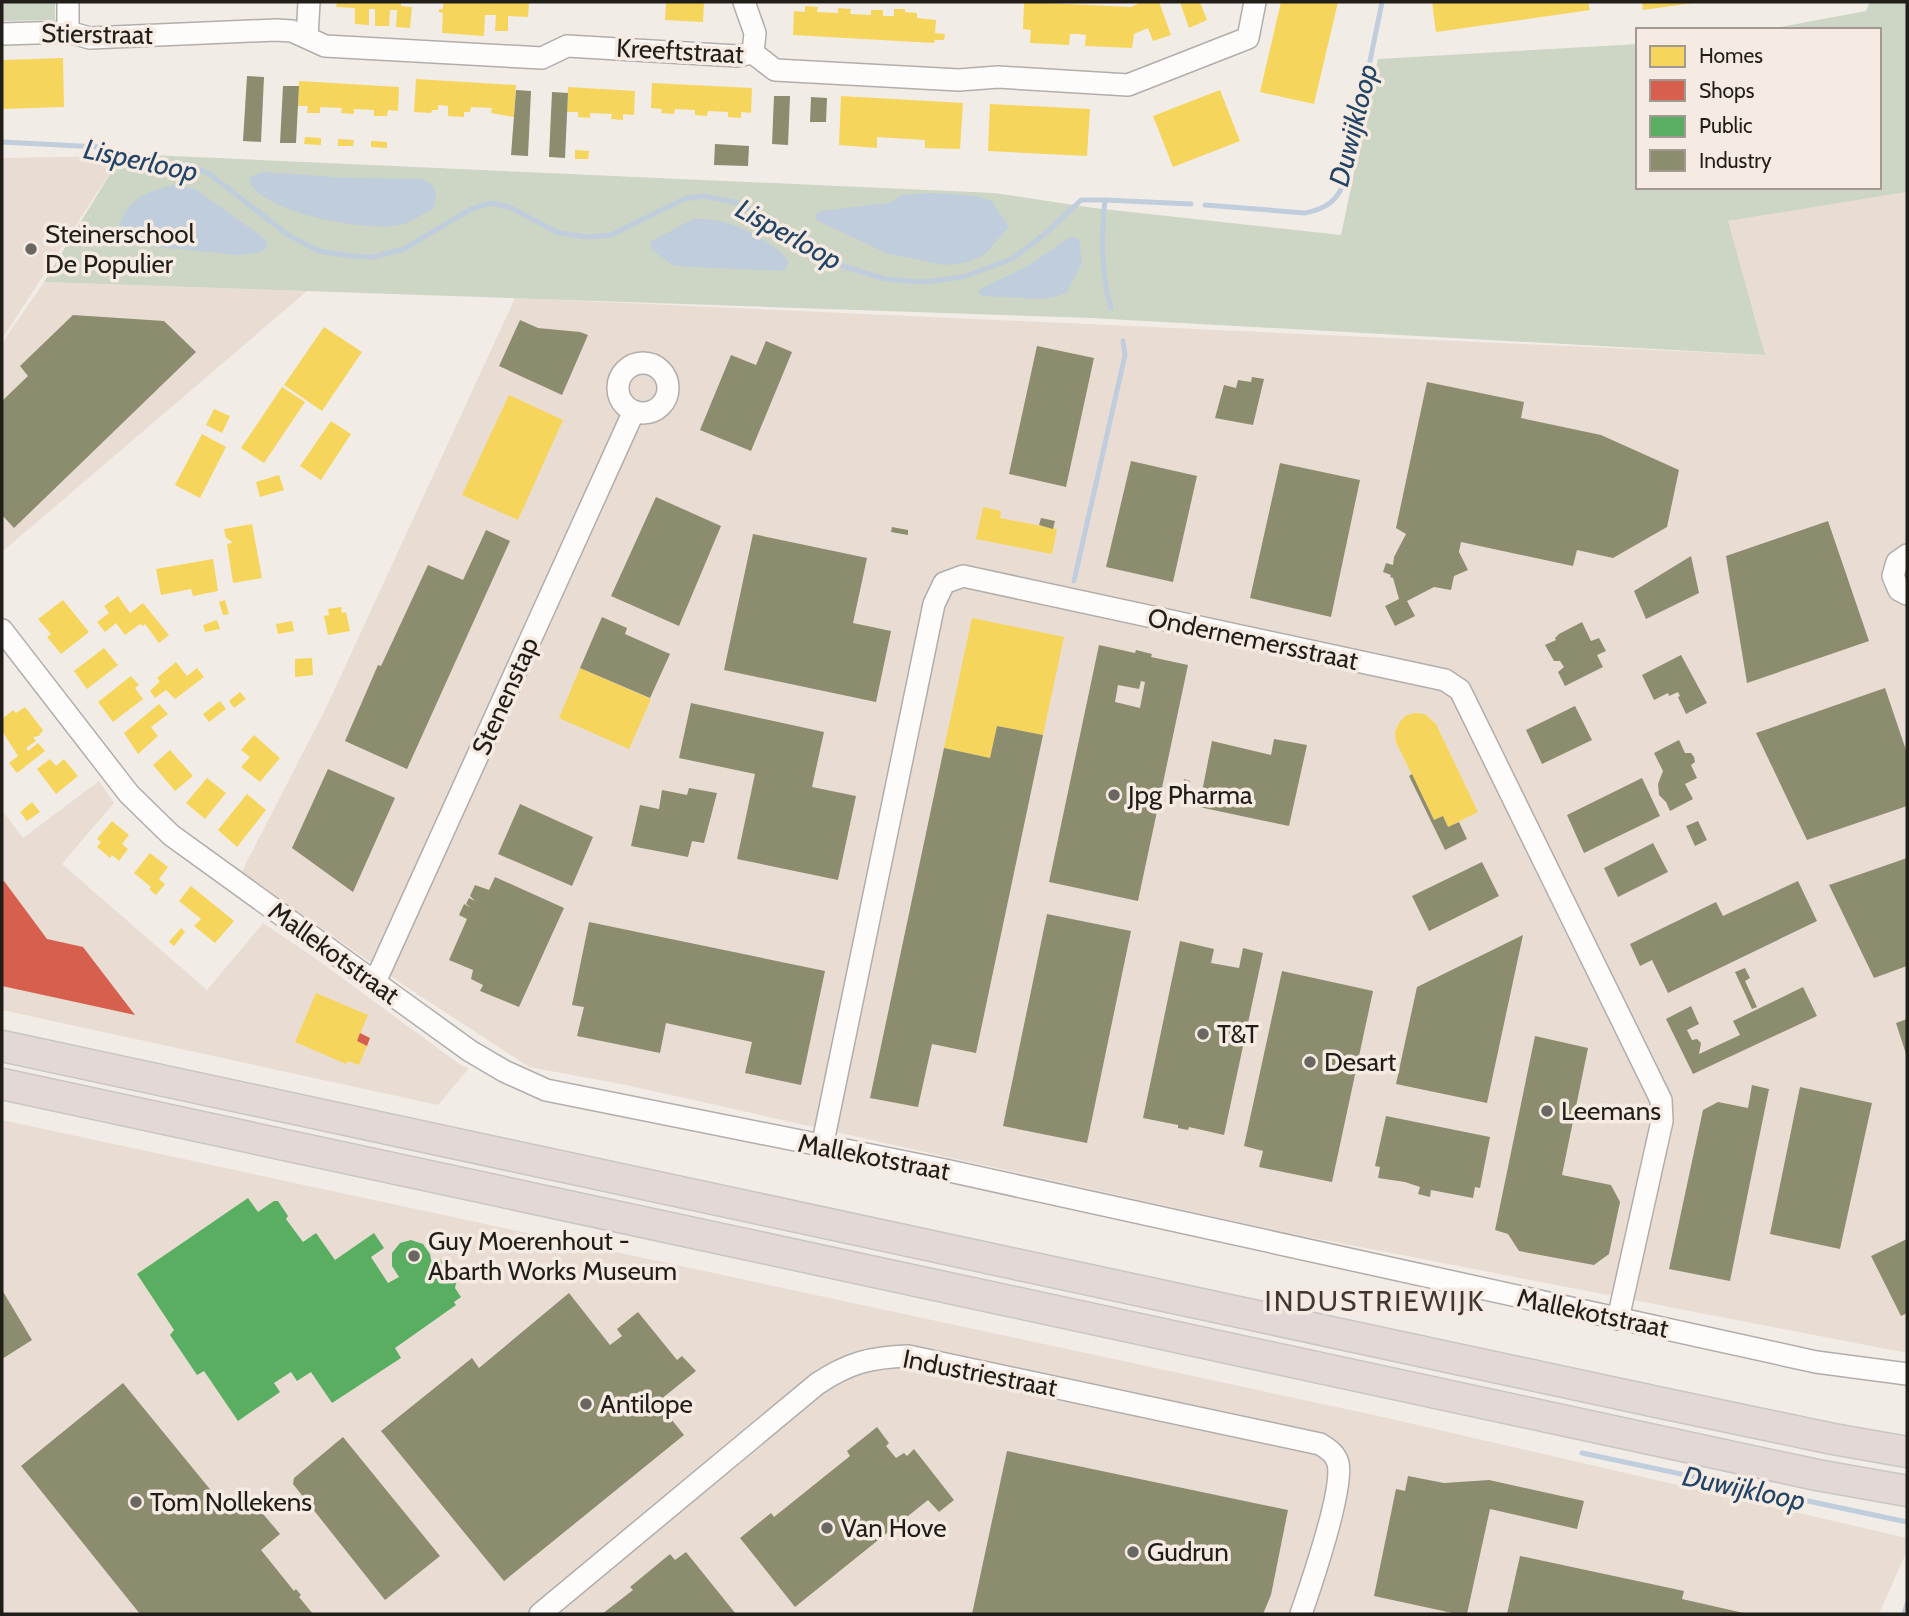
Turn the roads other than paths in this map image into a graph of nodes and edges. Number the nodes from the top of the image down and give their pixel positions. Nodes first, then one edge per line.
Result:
1 (68, 2) edge
2 (309, 2) edge
3 (744, 2) edge
4 (1255, 2) edge
5 (68, 32) junction
6 (2, 34) edge
7 (193, 35) joint
8 (307, 38) junction
9 (753, 53) junction
10 (635, 411) dead end
11 (1907, 555) edge
12 (1907, 594) edge
13 (2, 630) edge
14 (375, 982) junction
15 (2, 1046) edge
16 (2, 1084) edge
17 (822, 1147) junction
18 (1618, 1319) junction
19 (1907, 1374) edge
20 (1907, 1452) edge
21 (1907, 1491) edge
22 (540, 1614) edge
23 (1301, 1614) edge

1 - 5 street
2 - 8 street
3 - 9 street
4 - 9 street, Kreeftstraat
5 - 6 street, Stierstraat
5 - 7 street, Stierstraat
7 - 8 street, Kreeftstraat
8 - 9 street, Kreeftstraat
10 - 14 street, Stenenstap
11 - 12 street
13 - 14 street, Mallekotstraat
14 - 17 street, Mallekotstraat
15 - 20 highway
16 - 21 highway
17 - 18 street, Mallekotstraat
17 - 18 street, Ondernemersstraat
18 - 19 street, Mallekotstraat
22 - 23 street, Industriestraat

